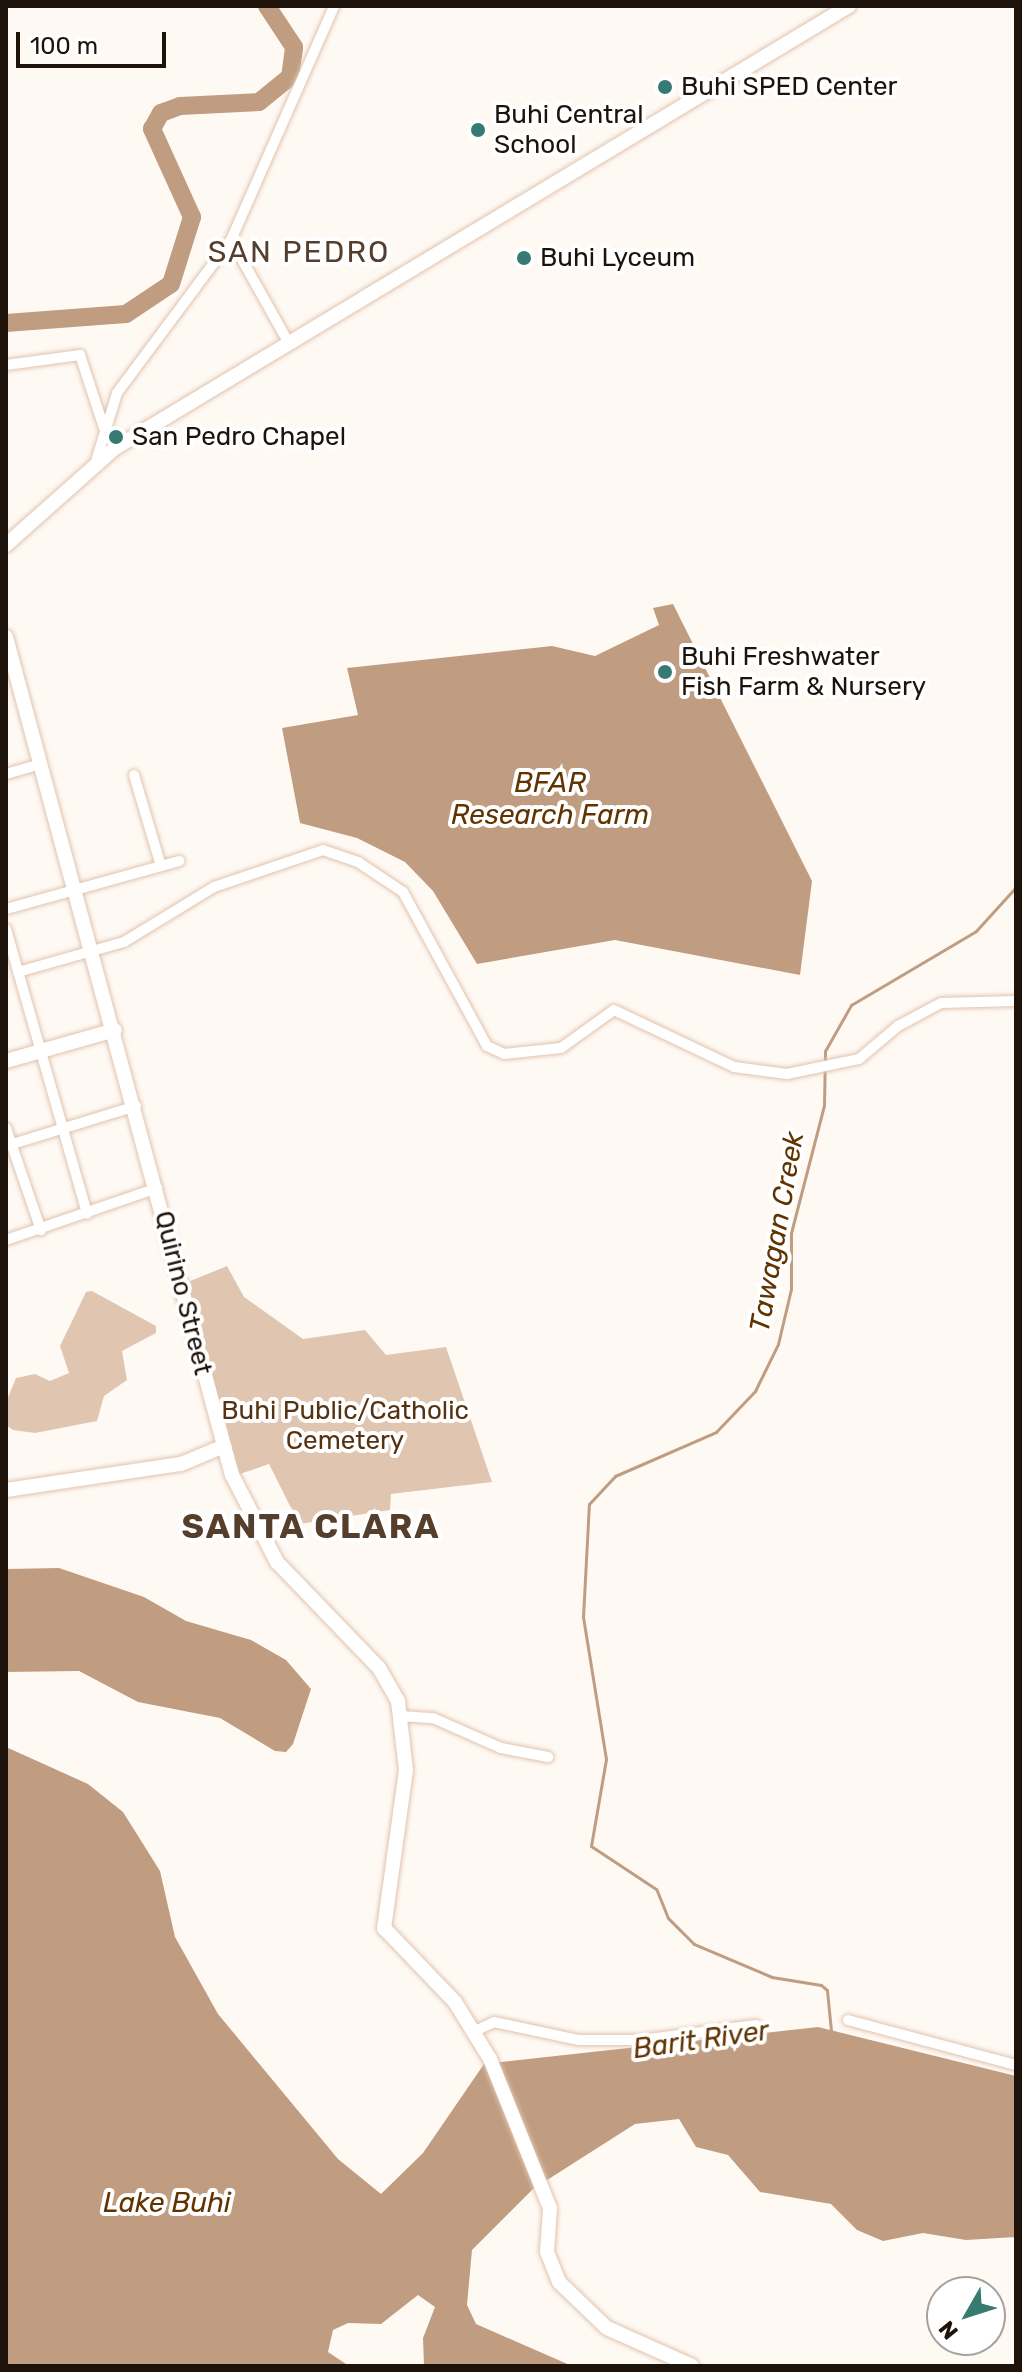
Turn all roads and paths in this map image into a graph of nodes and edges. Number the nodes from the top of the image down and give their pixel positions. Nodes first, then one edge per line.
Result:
1 (334, 6) edge
2 (849, 6) edge
3 (231, 240) junction
4 (290, 345) junction
5 (6, 365) edge
6 (104, 428) junction
7 (96, 461) junction
8 (6, 545) edge
9 (6, 637) edge
10 (12, 681) edge
11 (41, 764) junction
12 (6, 774) edge
13 (134, 775) dead end
14 (179, 861) dead end
15 (161, 866) junction
16 (78, 888) junction
17 (6, 909) edge
18 (6, 929) edge
19 (94, 952) junction
20 (18, 972) junction
21 (1016, 1001) edge
22 (115, 1030) junction
23 (38, 1052) junction
24 (6, 1061) edge
25 (136, 1106) junction
26 (6, 1128) edge
27 (61, 1129) junction
28 (8, 1145) edge
29 (157, 1188) junction
30 (87, 1214) junction
31 (41, 1230) junction
32 (6, 1240) edge
33 (224, 1446) junction
34 (6, 1490) edge
35 (401, 1716) junction
36 (548, 1757) dead end
37 (848, 2020) dead end
38 (756, 2025) dead end
39 (473, 2032) junction
40 (1016, 2065) edge
41 (692, 2366) edge

1 - 3 street
2 - 4 main road
3 - 4 street
3 - 6 street
4 - 7 main road
5 - 6 street
6 - 7 street
7 - 8 main road
9 - 10 main road, Quirino Street
10 - 11 main road, Quirino Street
11 - 12 street
11 - 16 main road, Quirino Street
13 - 15 street
14 - 15 street
15 - 16 street
16 - 17 street
16 - 19 main road, Quirino Street
18 - 20 street
19 - 20 street
19 - 21 street
19 - 22 main road, Quirino Street
20 - 23 street
22 - 23 main road
22 - 25 main road, Quirino Street
23 - 24 main road
23 - 27 street
25 - 27 street
25 - 29 main road, Quirino Street
26 - 28 street
27 - 28 street
27 - 30 street
28 - 31 street
29 - 30 street
29 - 33 main road, Quirino Street
30 - 31 street
31 - 32 street
33 - 34 main road
33 - 35 main road, Quirino Street
35 - 36 street
35 - 39 main road, Quirino Street
37 - 40 street
38 - 39 street
39 - 41 main road, Quirino Street

